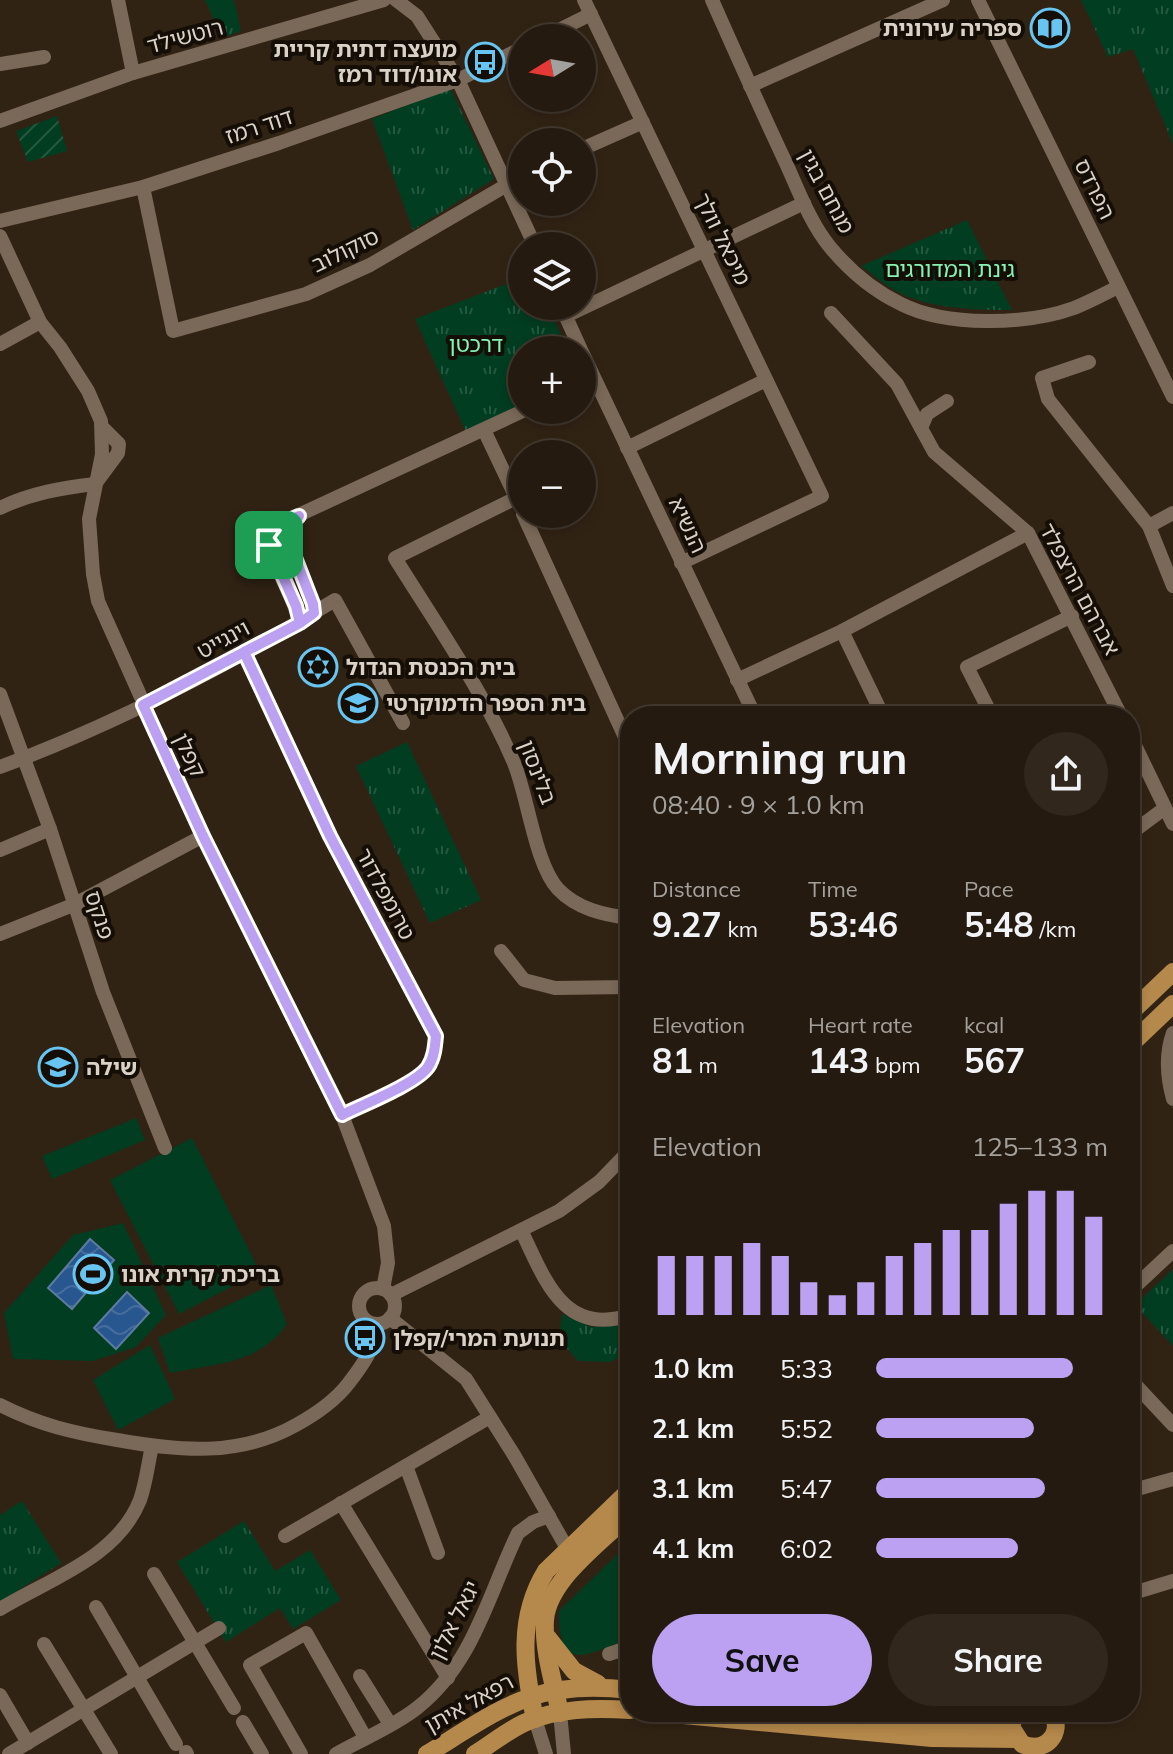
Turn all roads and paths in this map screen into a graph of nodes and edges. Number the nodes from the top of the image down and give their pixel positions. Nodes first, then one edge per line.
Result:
1 (118, 0) edge
2 (384, 0) edge
3 (396, 0) edge
4 (584, 0) edge
5 (712, 0) edge
6 (943, 0) edge
7 (978, 0) edge
8 (346, 6) edge
9 (591, 14) junction
10 (571, 24) edge
11 (508, 55) edge
12 (44, 57) dead end
13 (0, 64) edge
14 (133, 73) junction
15 (458, 80) junction
16 (750, 86) junction
17 (0, 121) edge
18 (643, 122) junction
19 (596, 143) edge
20 (508, 167) edge
21 (508, 183) edge
22 (143, 187) junction
23 (804, 203) junction
24 (0, 221) edge
25 (0, 236) edge
26 (704, 250) junction
27 (1118, 287) junction
28 (596, 297) edge
29 (831, 313) dead end
30 (40, 322) junction
31 (0, 344) edge
32 (1089, 362) dead end
33 (766, 380) junction
34 (596, 395) edge
35 (1173, 397) edge
36 (947, 401) dead end
37 (508, 418) edge
38 (921, 428) junction
39 (484, 430) junction
40 (627, 448) junction
41 (508, 482) edge
42 (95, 484) junction
43 (0, 508) edge
44 (508, 513) edge
45 (1173, 513) edge
46 (299, 516) junction
47 (1149, 526) junction
48 (529, 528) edge
49 (1028, 533) junction
50 (681, 563) junction
51 (1173, 586) edge
52 (314, 613) junction
53 (1072, 616) junction
54 (300, 623) junction
55 (842, 631) junction
56 (244, 652) junction
57 (737, 680) junction
58 (0, 694) edge
59 (143, 705) junction
60 (750, 706) edge
61 (878, 706) edge
62 (987, 706) edge
63 (1116, 706) edge
64 (403, 723) dead end
65 (620, 726) edge
66 (1140, 756) edge
67 (24, 758) junction
68 (0, 767) edge
69 (1165, 808) junction
70 (1173, 824) edge
71 (1140, 827) edge
72 (50, 829) junction
73 (203, 836) junction
74 (0, 850) edge
75 (73, 905) junction
76 (620, 916) edge
77 (0, 934) edge
78 (501, 951) dead end
79 (1173, 972) edge
80 (620, 987) edge
81 (1140, 1003) edge
82 (1173, 1004) edge
83 (1140, 1035) edge
84 (1171, 1039) edge
85 (1173, 1099) edge
86 (342, 1115) junction
87 (165, 1148) dead end
88 (620, 1160) edge
89 (522, 1232) junction
90 (1173, 1251) edge
91 (1140, 1278) edge
92 (387, 1292) junction
93 (620, 1318) edge
94 (384, 1321) junction
95 (1140, 1390) edge
96 (0, 1405) edge
97 (490, 1417) junction
98 (1173, 1425) edge
99 (152, 1446) junction
100 (406, 1466) junction
101 (1173, 1479) edge
102 (1140, 1488) edge
103 (620, 1500) edge
104 (341, 1503) junction
105 (549, 1516) junction
106 (620, 1524) edge
107 (285, 1536) dead end
108 (568, 1550) junction
109 (438, 1553) dead end
110 (154, 1574) dead end
111 (1173, 1581) edge
112 (1140, 1591) edge
113 (96, 1607) dead end
114 (0, 1609) edge
115 (219, 1628) dead end
116 (545, 1635) junction
117 (194, 1643) junction
118 (44, 1644) dead end
119 (620, 1650) edge
120 (609, 1654) dead end
121 (360, 1676) dead end
122 (137, 1678) junction
123 (448, 1678) junction
124 (609, 1688) junction
125 (620, 1689) edge
126 (556, 1690) junction
127 (0, 1695) edge
128 (530, 1696) junction
129 (234, 1708) dead end
130 (84, 1709) junction
131 (620, 1710) edge
132 (560, 1713) junction
133 (535, 1719) junction
134 (243, 1722) dead end
135 (754, 1722) edge
136 (922, 1722) edge
137 (1055, 1722) edge
138 (390, 1724) junction
139 (1016, 1724) edge
140 (365, 1737) junction
141 (28, 1743) junction
142 (183, 1750) edge
143 (9, 1754) edge
144 (111, 1754) edge
145 (262, 1754) edge
146 (301, 1754) edge
147 (336, 1754) edge
148 (427, 1754) edge
149 (475, 1754) edge
150 (546, 1754) edge
151 (564, 1754) edge

1 - 14 street
2 - 8 street, רוטשילד
3 - 15 street
4 - 9 street, מיכאל וולך
5 - 16 street, מנחם בגין
6 - 16 street
7 - 27 street, הפרדס
8 - 14 street, רוטשילד
9 - 10 street
9 - 18 street, מיכאל וולך
11 - 15 street, דוד רמז
12 - 13 street
14 - 17 street, רוטשילד
15 - 20 street
15 - 22 street, דוד רמז
16 - 23 street, מנחם בגין
18 - 19 street
18 - 26 street, מיכאל וולך
21 - 22 street, סוקולוב
22 - 24 street, דוד רמז
23 - 26 street
23 - 27 street, מנחם בגין
25 - 30 street, קפלן
26 - 28 street
26 - 33 street, מיכאל וולך
27 - 35 street, הפרדס
29 - 38 street, אברהם הרצפלד
30 - 31 street
30 - 42 street, קפלן
32 - 47 street
33 - 40 street
33 - 50 street, מיכאל וולך
34 - 40 street, הנשיא
36 - 38 street
37 - 39 street
38 - 49 street, אברהם הרצפלד
39 - 41 street
39 - 46 street
40 - 50 street, הנשיא
42 - 43 street
42 - 59 street, קפלן
44 - 76 street, בלינסון
45 - 47 street
46 - 52 street
46 - 54 street
47 - 51 street
48 - 65 street
49 - 53 street, אברהם הרצפלד
49 - 55 street
50 - 57 street, הנשיא
52 - 54 street, וינגייט
52 - 64 street
53 - 62 street
53 - 63 street, אברהם הרצפלד
54 - 56 street, וינגייט
55 - 57 street
55 - 61 street
56 - 59 street, וינגייט
56 - 86 street, טרומפלדור
57 - 60 street, הנשיא
58 - 67 street, פנקס
59 - 67 street, וינגייט
59 - 73 street, קפלן
66 - 69 street
67 - 68 street, וינגייט
67 - 72 street, פנקס
69 - 70 street
69 - 71 street
72 - 74 street
72 - 75 street, פנקס
73 - 75 street
73 - 86 street, קפלן
75 - 77 street
75 - 87 street, פנקס
78 - 80 street
79 - 81 main road
82 - 83 main road
84 - 85 street
86 - 92 street, קפלן
88 - 89 street
89 - 92 street
89 - 93 street
90 - 91 street
92 - 94 street
92 - 94 street
94 - 97 street
94 - 99 street
95 - 98 street
96 - 99 street
97 - 100 street
97 - 105 street
99 - 114 street
100 - 104 street
100 - 109 street
101 - 102 street
103 - 108 main road
104 - 107 street
104 - 123 street
105 - 108 street
105 - 123 street, יגאל אלון
106 - 116 main road
108 - 128 main road
110 - 117 street
111 - 112 street
113 - 122 street
115 - 117 street
116 - 124 main road
116 - 126 main road
117 - 122 street
117 - 129 street
118 - 130 street
119 - 120 street
121 - 138 street
122 - 130 street
122 - 142 street
123 - 138 street, יגאל אלון
124 - 125 main road, רפאל איתן
124 - 126 main road, רפאל איתן
126 - 128 main road, רפאל איתן
126 - 132 main road
127 - 141 street
128 - 133 main road
128 - 148 main road, רפאל איתן
130 - 141 street
130 - 144 street
131 - 132 main road, רפאל איתן
132 - 133 main road, רפאל איתן
132 - 151 street
133 - 149 main road, רפאל איתן
133 - 150 street
134 - 145 street
135 - 139 main road
136 - 139 main road
137 - 139 main road
138 - 140 street, יגאל אלון
140 - 146 street
140 - 147 street, יגאל אלון
141 - 143 street

